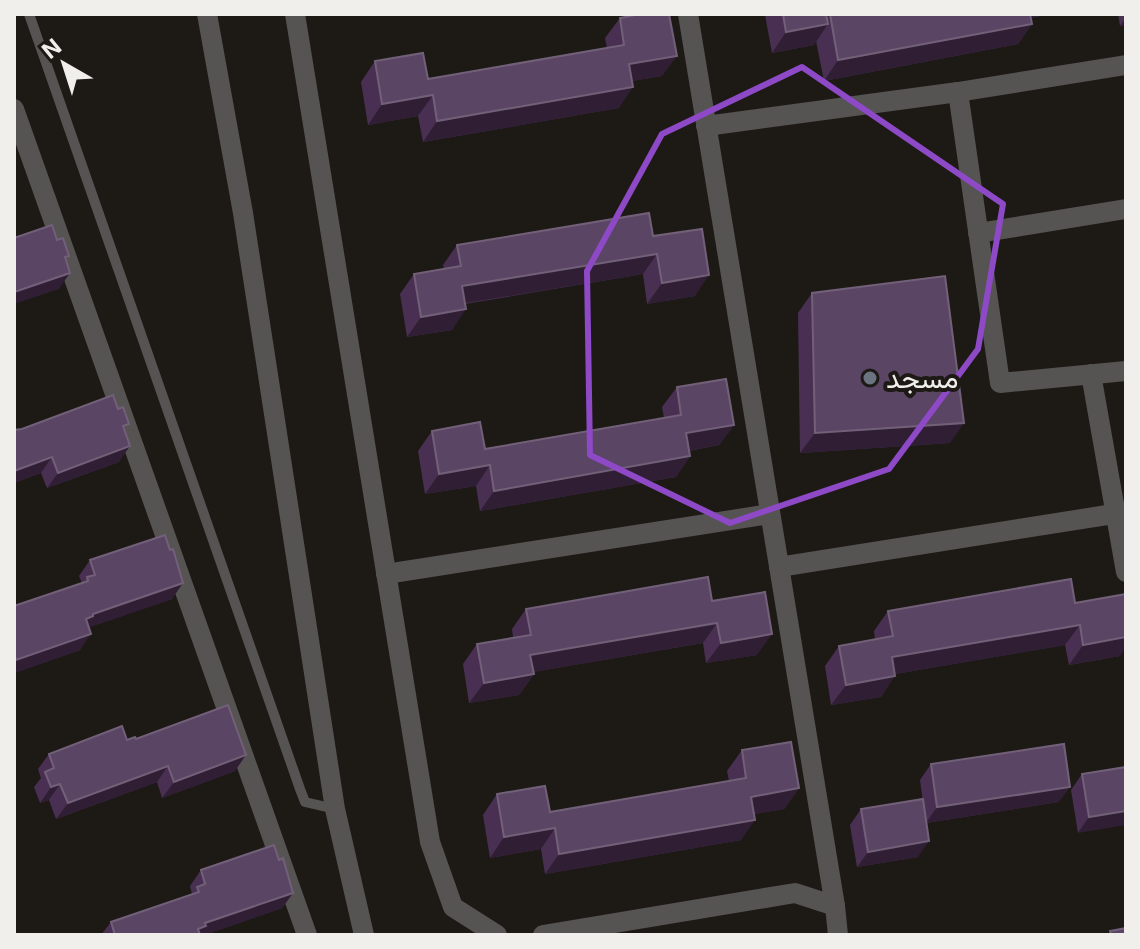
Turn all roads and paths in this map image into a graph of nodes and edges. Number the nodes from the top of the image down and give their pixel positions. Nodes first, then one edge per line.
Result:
1 (29, 14) edge
2 (207, 14) edge
3 (295, 14) edge
4 (688, 14) edge
5 (1126, 65) edge
6 (958, 92) junction
7 (14, 109) edge
8 (706, 126) junction
9 (1126, 209) edge
10 (978, 233) junction
11 (1126, 371) edge
12 (1091, 374) junction
13 (1121, 513) edge
14 (770, 514) junction
15 (779, 567) junction
16 (1126, 572) edge
17 (386, 574) junction
18 (335, 809) junction
19 (835, 906) junction
20 (307, 935) edge
21 (364, 935) edge
22 (497, 935) edge
23 (543, 935) edge
24 (838, 935) edge

1 - 18 lane
2 - 18 street
3 - 17 street
4 - 8 street
5 - 6 street
6 - 8 street
6 - 10 street
7 - 20 street
8 - 14 street
9 - 10 street
10 - 12 street
11 - 12 street
12 - 13 street
13 - 15 street
13 - 16 street
14 - 15 street
14 - 17 street
15 - 19 street
17 - 22 street
18 - 21 street
19 - 23 street
19 - 24 street

